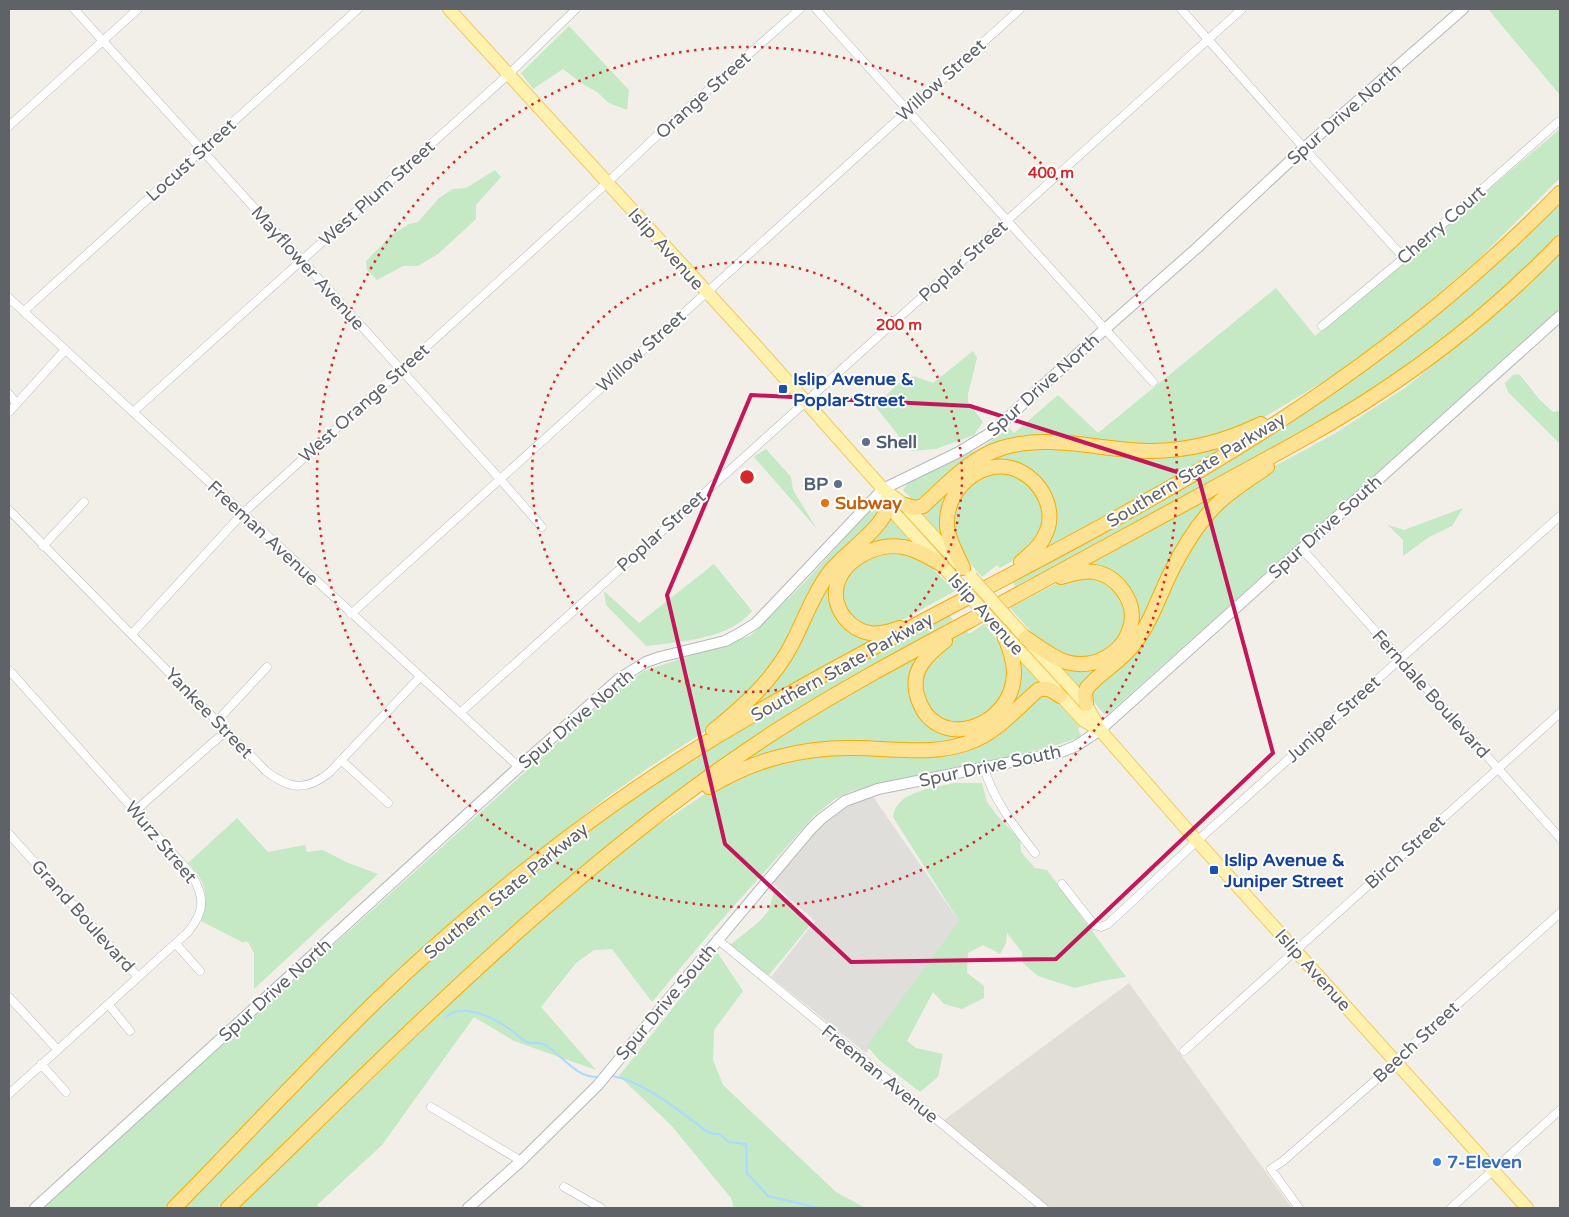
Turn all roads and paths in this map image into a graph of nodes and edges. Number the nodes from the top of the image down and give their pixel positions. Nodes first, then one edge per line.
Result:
1 (74, 9) edge
2 (138, 9) edge
3 (358, 9) edge
4 (449, 9) edge
5 (576, 9) edge
6 (800, 9) edge
7 (816, 9) edge
8 (1020, 9) edge
9 (1181, 9) edge
10 (1242, 9) edge
11 (1463, 9) edge
12 (103, 40) junction
13 (1209, 40) junction
14 (509, 74) junction
15 (908, 110) junction
16 (1558, 122) dead end
17 (9, 126) edge
18 (1304, 148) junction
19 (202, 150) junction
20 (607, 183) junction
21 (1560, 193) edge
22 (1008, 221) junction
23 (1560, 243) edge
24 (1404, 258) junction
25 (302, 260) junction
26 (706, 292) junction
27 (9, 298) edge
28 (24, 311) junction
29 (1560, 316) edge
30 (1322, 326) dead end
31 (1105, 330) junction
32 (66, 350) junction
33 (400, 370) junction
34 (1153, 382) dead end
35 (9, 394) edge
36 (1313, 398) junction
37 (806, 401) junction
38 (16, 403) junction
39 (9, 412) edge
40 (133, 412) junction
41 (1318, 430) junction
42 (500, 479) junction
43 (883, 489) junction
44 (84, 502) dead end
45 (906, 505) junction
46 (888, 506) junction
47 (9, 510) edge
48 (242, 514) junction
49 (1560, 516) edge
50 (542, 528) dead end
51 (42, 546) junction
52 (1302, 549) junction
53 (941, 564) junction
54 (963, 575) junction
55 (989, 586) junction
56 (1030, 588) junction
57 (351, 614) junction
58 (973, 618) junction
59 (929, 619) junction
60 (1003, 633) junction
61 (132, 634) junction
62 (1026, 638) junction
63 (1400, 659) junction
64 (267, 667) dead end
65 (9, 670) edge
66 (420, 677) junction
67 (1060, 696) junction
68 (1086, 704) junction
69 (460, 713) junction
70 (1560, 713) edge
71 (217, 721) junction
72 (1100, 730) junction
73 (226, 731) junction
74 (341, 760) junction
75 (519, 767) junction
76 (984, 768) junction
77 (1498, 769) junction
78 (654, 777) junction
79 (388, 803) dead end
80 (135, 811) junction
81 (9, 834) edge
82 (629, 836) junction
83 (1560, 838) edge
84 (1197, 841) junction
85 (1035, 853) dead end
86 (1062, 884) dead end
87 (1560, 913) edge
88 (717, 940) junction
89 (176, 944) junction
90 (1295, 951) junction
91 (200, 971) dead end
92 (138, 977) junction
93 (9, 997) edge
94 (109, 1004) junction
95 (130, 1031) dead end
96 (57, 1049) junction
97 (1184, 1051) dead end
98 (1394, 1062) junction
99 (41, 1064) junction
100 (66, 1092) dead end
101 (9, 1094) edge
102 (431, 1107) dead end
103 (1560, 1110) edge
104 (521, 1161) junction
105 (1493, 1170) junction
106 (564, 1187) dead end
107 (35, 1208) edge
108 (174, 1208) edge
109 (228, 1208) edge
110 (468, 1208) edge
111 (601, 1208) edge
112 (1044, 1208) edge
113 (1299, 1208) edge
114 (1450, 1208) edge
115 (1527, 1208) edge

1 - 12 street, Mayflower Avenue
2 - 12 street
3 - 19 street, Locust Street
4 - 14 main road, Islip Avenue
5 - 14 street, West Plum Street
6 - 20 street, Orange Street
7 - 15 street
8 - 15 street, Willow Street
9 - 13 street
10 - 13 street, Poplar Street
11 - 18 street, Spur Drive North
12 - 17 street
12 - 19 street, Mayflower Avenue
13 - 18 street
13 - 22 street, Poplar Street
14 - 20 main road, Islip Avenue
14 - 25 street, West Plum Street
15 - 22 street
15 - 26 street, Willow Street
16 - 24 street, Cherry Court
18 - 24 street
18 - 31 street, Spur Drive North
19 - 25 street, Mayflower Avenue
19 - 28 street, Locust Street
20 - 26 main road, Islip Avenue
20 - 33 street, West Orange Street
21 - 36 highway, Southern State Parkway
22 - 31 street
22 - 37 street, Poplar Street
23 - 41 highway, Southern State Parkway
24 - 30 street, Cherry Court
25 - 33 street, Mayflower Avenue
25 - 40 street, West Plum Street
26 - 37 main road, Islip Avenue
26 - 42 street, Willow Street
27 - 28 street, Freeman Avenue
28 - 32 street, Freeman Avenue
29 - 52 street, Spur Drive South
31 - 34 street
31 - 43 street, Spur Drive North
32 - 38 street
32 - 40 street, Freeman Avenue
33 - 42 street, Mayflower Avenue
33 - 48 street, West Orange Street
35 - 38 street
36 - 45 highway
36 - 55 highway, Southern State Parkway
37 - 43 main road, Islip Avenue
37 - 69 street, Poplar Street
38 - 39 street
40 - 48 street, Freeman Avenue
41 - 56 highway, Southern State Parkway
41 - 68 highway
42 - 50 street, Mayflower Avenue
42 - 57 street, Willow Street
43 - 45 main road, Islip Avenue
43 - 46 main road, Islip Avenue
43 - 75 street, Spur Drive North
44 - 51 street
45 - 54 main road, Islip Avenue
46 - 53 main road, Islip Avenue
46 - 78 highway
47 - 51 street, Yankee Street
48 - 57 street, Freeman Avenue
48 - 61 street, West Orange Street
49 - 63 street, Juniper Street
51 - 61 street, Yankee Street
52 - 63 street, Ferndale Boulevard
52 - 72 street, Spur Drive South
53 - 54 main road, Islip Avenue
53 - 59 highway
54 - 55 highway
54 - 60 main road, Islip Avenue, bridge
54 - 62 main road, Islip Avenue, bridge
55 - 59 highway, Southern State Parkway
56 - 58 highway, Southern State Parkway
56 - 62 highway
57 - 66 street, Freeman Avenue
58 - 60 highway
58 - 82 highway, Southern State Parkway
59 - 78 highway, Southern State Parkway
60 - 67 main road, Islip Avenue
61 - 71 street, Yankee Street
62 - 68 main road, Islip Avenue
63 - 77 street, Ferndale Boulevard
63 - 84 street, Juniper Street
64 - 71 street
65 - 80 street, Wurz Street
66 - 69 street, Freeman Avenue
66 - 74 street, Yankee Street
67 - 72 main road, Islip Avenue
67 - 82 highway
68 - 72 main road, Islip Avenue
69 - 75 street, Freeman Avenue
70 - 77 street, Birch Street
71 - 73 street, Yankee Street
72 - 76 street, Spur Drive South
72 - 84 main road, Islip Avenue
73 - 74 street, Yankee Street
73 - 80 street
74 - 79 street
75 - 107 street, Spur Drive North
76 - 85 street
76 - 88 street, Spur Drive South
77 - 83 street, Ferndale Boulevard
77 - 90 street, Birch Street
78 - 108 highway, Southern State Parkway
80 - 89 street, Wurz Street
81 - 92 street, Grand Boulevard
82 - 109 highway, Southern State Parkway
84 - 86 street, Juniper Street
84 - 90 main road, Islip Avenue
87 - 98 street, Beech Street
88 - 104 street, Spur Drive South
88 - 112 street, Freeman Avenue
89 - 91 street
89 - 92 street, Wurz Street
90 - 97 street, Birch Street
90 - 98 main road, Islip Avenue
92 - 94 street, Wurz Street
93 - 96 street
94 - 95 street
94 - 96 street, Wurz Street
96 - 99 street, Wurz Street
98 - 105 main road, Islip Avenue
98 - 113 street, Beech Street
99 - 100 street
99 - 101 street, Wurz Street
102 - 104 street
103 - 105 street
104 - 110 street, Spur Drive South
105 - 114 street
105 - 115 main road, Islip Avenue
106 - 111 street

